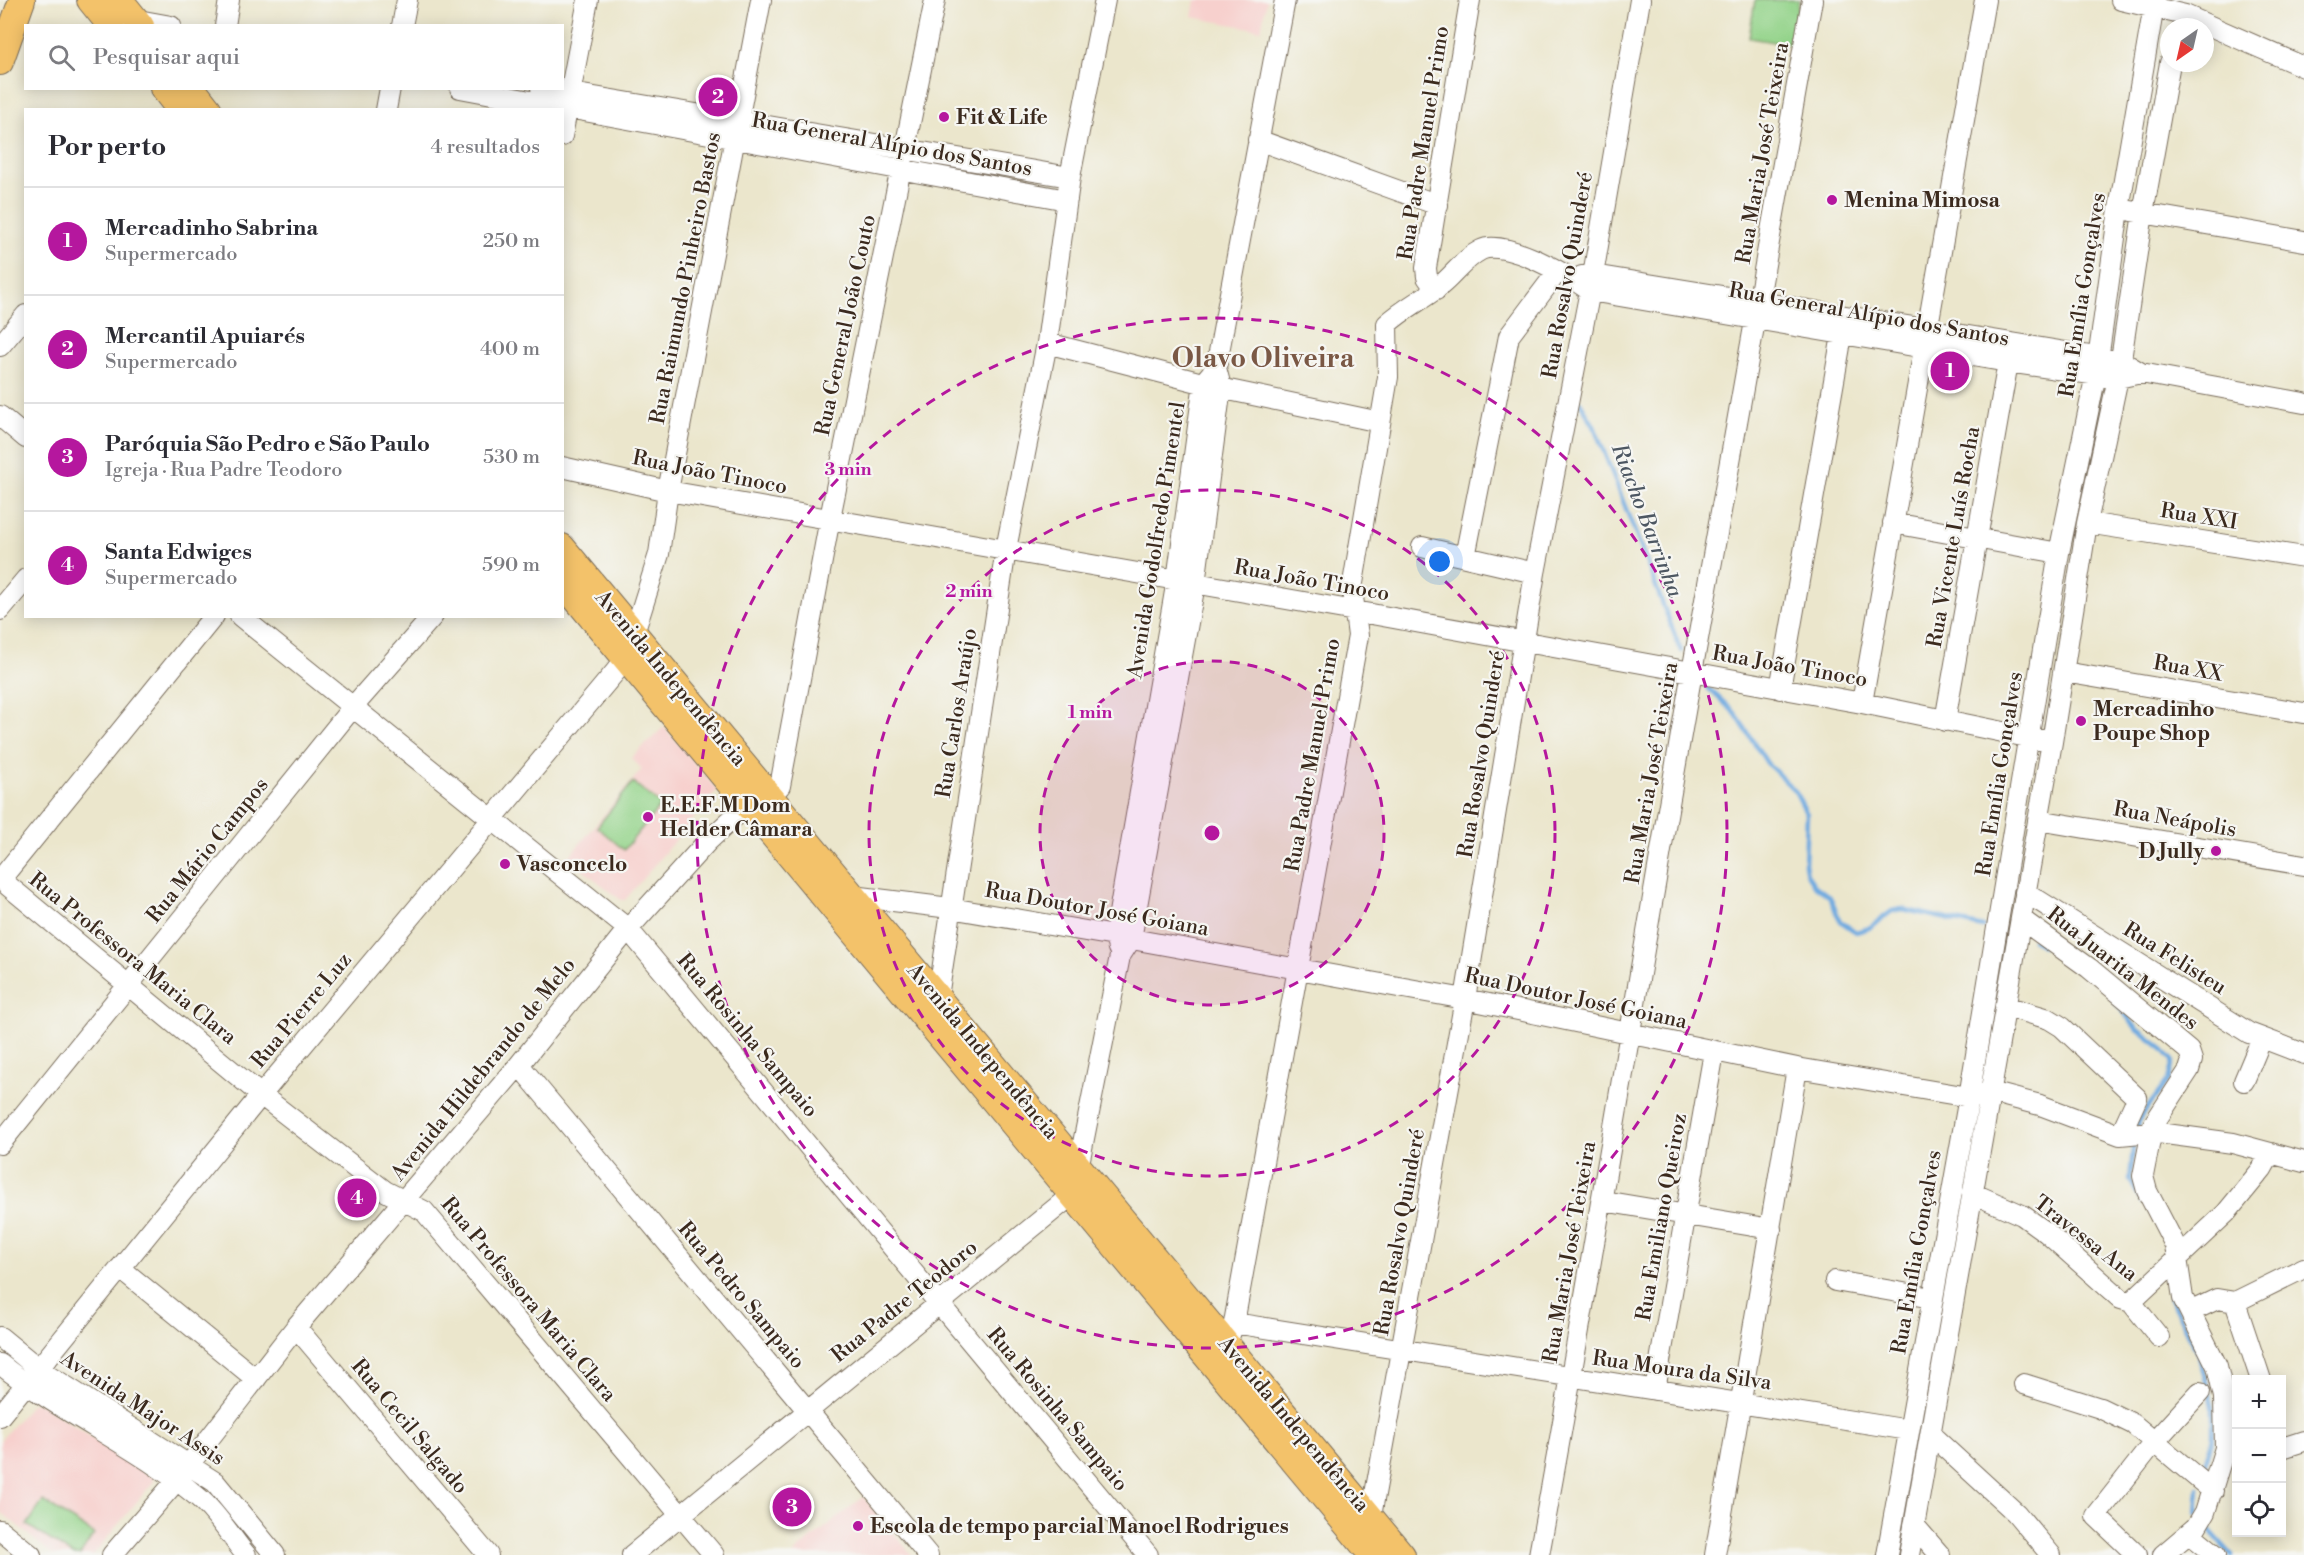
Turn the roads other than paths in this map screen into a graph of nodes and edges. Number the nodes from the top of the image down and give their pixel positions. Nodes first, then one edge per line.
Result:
1 (22, 0) edge
2 (229, 0) edge
3 (407, 0) edge
4 (588, 0) edge
5 (761, 0) edge
6 (935, 0) edge
7 (1105, 0) edge
8 (1285, 0) edge
9 (1470, 0) edge
10 (1640, 0) edge
11 (1812, 0) edge
12 (1985, 0) edge
13 (2121, 0) edge
14 (2155, 3) edge
15 (2179, 13) edge
16 (117, 14) edge
17 (162, 24) edge
18 (225, 24) edge
19 (402, 24) edge
20 (0, 62) edge
21 (2304, 67) edge
22 (2168, 72) edge
23 (168, 90) edge
24 (390, 90) edge
25 (476, 90) edge
26 (545, 90) edge
27 (196, 101) edge
28 (569, 102) junction
29 (386, 108) edge
30 (2134, 122) junction
31 (564, 126) edge
32 (2158, 126) junction
33 (737, 131) junction
34 (1258, 140) junction
35 (906, 149) junction
36 (902, 170) junction
37 (1070, 177) junction
38 (1067, 200) junction
39 (1438, 205) junction
40 (2119, 209) junction
41 (2143, 213) junction
42 (2304, 241) edge
43 (1565, 274) junction
44 (1592, 283) junction
45 (1436, 290) junction
46 (1759, 311) junction
47 (24, 317) edge
48 (1842, 335) junction
49 (1926, 339) junction
50 (1047, 343) junction
51 (0, 346) edge
52 (2008, 362) junction
53 (2097, 366) junction
54 (2120, 370) junction
55 (1213, 381) junction
56 (2304, 403) edge
57 (0, 416) edge
58 (1380, 422) junction
59 (24, 436) edge
60 (564, 467) edge
61 (668, 491) junction
62 (830, 518) junction
63 (1893, 523) junction
64 (2087, 523) junction
65 (1976, 538) junction
66 (1422, 547) dead end
67 (564, 549) edge
68 (1006, 549) junction
69 (2060, 553) junction
70 (1465, 557) junction
71 (2304, 558) edge
72 (1535, 573) junction
73 (2056, 578) junction
74 (24, 581) edge
75 (1186, 582) junction
76 (2077, 582) junction
77 (564, 584) edge
78 (0, 610) edge
79 (1355, 611) junction
80 (212, 618) edge
81 (242, 618) edge
82 (431, 618) edge
83 (634, 633) junction
84 (1523, 643) junction
85 (626, 659) junction
86 (2064, 672) junction
87 (1692, 673) junction
88 (1780, 689) junction
89 (1862, 703) junction
90 (352, 708) junction
91 (2304, 713) edge
92 (1945, 721) junction
93 (2030, 738) junction
94 (2052, 742) junction
95 (759, 803) junction
96 (493, 818) junction
97 (2038, 820) junction
98 (2304, 865) edge
99 (0, 880) edge
100 (2025, 892) junction
101 (844, 904) junction
102 (950, 908) junction
103 (2021, 919) junction
104 (628, 929) junction
105 (1123, 937) junction
106 (1298, 969) junction
107 (128, 985) junction
108 (1465, 999) junction
109 (929, 1005) junction
110 (2006, 1006) junction
111 (1631, 1034) junction
112 (2262, 1038) junction
113 (1714, 1052) junction
114 (2304, 1054) edge
115 (519, 1065) junction
116 (1797, 1068) junction
117 (2244, 1082) dead end
118 (1990, 1092) junction
119 (261, 1095) junction
120 (1969, 1097) junction
121 (2151, 1132) junction
122 (2120, 1135) junction
123 (0, 1144) edge
124 (2271, 1153) junction
125 (2304, 1162) edge
126 (1079, 1167) junction
127 (1972, 1193) junction
128 (1073, 1194) junction
129 (405, 1201) junction
130 (1603, 1201) junction
131 (1686, 1215) junction
132 (1771, 1229) junction
133 (2177, 1259) junction
134 (120, 1268) junction
135 (2304, 1268) edge
136 (1835, 1281) dead end
137 (1932, 1298) junction
138 (2131, 1302) junction
139 (2235, 1302) junction
140 (939, 1304) junction
141 (2190, 1312) junction
142 (296, 1328) junction
143 (1925, 1336) junction
144 (2159, 1337) dead end
145 (0, 1338) edge
146 (1947, 1340) junction
147 (1224, 1342) junction
148 (1402, 1350) junction
149 (0, 1364) edge
150 (39, 1369) junction
151 (2259, 1375) edge
152 (256, 1378) junction
153 (1572, 1378) junction
154 (26, 1384) junction
155 (2024, 1384) dead end
156 (1655, 1390) junction
157 (2200, 1392) dead end
158 (1741, 1402) junction
159 (806, 1410) junction
160 (0, 1416) edge
161 (1909, 1430) junction
162 (1930, 1434) junction
163 (2156, 1441) junction
164 (2304, 1441) edge
165 (2286, 1447) edge
166 (190, 1464) junction
167 (177, 1480) junction
168 (2213, 1491) junction
169 (681, 1514) junction
170 (1371, 1516) junction
171 (2197, 1524) junction
172 (1914, 1525) junction
173 (0, 1530) edge
174 (31, 1555) edge
175 (112, 1555) edge
176 (246, 1555) edge
177 (275, 1555) edge
178 (488, 1555) edge
179 (632, 1555) edge
180 (714, 1555) edge
181 (928, 1555) edge
182 (1148, 1555) edge
183 (1372, 1555) edge
184 (1402, 1555) edge
185 (1539, 1555) edge
186 (1715, 1555) edge
187 (1887, 1555) edge
188 (1909, 1555) edge
189 (1940, 1555) edge
190 (2051, 1555) edge
191 (2138, 1555) edge
192 (2163, 1555) edge
193 (2216, 1555) edge

1 - 20 main road
2 - 18 street
3 - 19 street
4 - 28 street
5 - 33 street, Rua Raimundo Pinheiro Bastos
6 - 35 street, Rua General João Couto
7 - 37 street, Rua Carlos Araújo
8 - 34 street, Avenida Godolfredo Pimentel
9 - 39 street, Rua Padre Manuel Primo
10 - 44 street, Rua Rosalvo Quinderé
11 - 46 street, Rua Maria José Teixeira
12 - 49 street
13 - 14 street
14 - 15 street
14 - 30 street, Rua Emília Gonçalves
15 - 21 street
16 - 17 street
22 - 32 street
23 - 27 main road
24 - 29 street
25 - 28 street, Rua General Alípio dos Santos
26 - 28 street, Rua General Alípio dos Santos
28 - 31 street
28 - 33 street, Rua General Alípio dos Santos
30 - 32 street
30 - 40 street, Rua Emília Gonçalves
32 - 41 street
33 - 35 street, Rua General Alípio dos Santos
33 - 36 street, Rua General Alípio dos Santos
33 - 61 street, Rua Raimundo Pinheiro Bastos
34 - 39 street
34 - 55 street, Avenida Godolfredo Pimentel
35 - 36 street, Rua General João Couto
35 - 37 street, Rua General Alípio dos Santos
36 - 38 street, Rua General Alípio dos Santos
36 - 62 street, Rua General João Couto
37 - 38 street, Rua Carlos Araújo
38 - 50 street, Rua Carlos Araújo
39 - 45 street, Rua Padre Manuel Primo
40 - 41 street
40 - 53 street, Rua Emília Gonçalves
41 - 42 street
41 - 54 street
43 - 44 street, Rua General Alípio dos Santos
43 - 45 street
43 - 70 street
44 - 46 street, Rua General Alípio dos Santos
44 - 72 street, Rua Rosalvo Quinderé
45 - 58 street, Rua Padre Manuel Primo
46 - 48 street, Rua General Alípio dos Santos
46 - 49 street, Rua General Alípio dos Santos
46 - 87 street, Rua Maria José Teixeira
47 - 51 street
48 - 49 street, Rua General Alípio dos Santos
48 - 88 street
49 - 52 street, Rua General Alípio dos Santos
49 - 53 street, Rua General Alípio dos Santos
49 - 63 street
50 - 55 street
50 - 68 street, Rua Carlos Araújo
52 - 53 street, Rua General Alípio dos Santos
52 - 65 street, Rua Vicente Luís Rocha
53 - 54 street, Rua General Alípio dos Santos
53 - 69 street, Rua Emília Gonçalves
54 - 56 street, Rua General Alípio dos Santos
54 - 64 street
55 - 58 street
55 - 75 street, Avenida Godolfredo Pimentel
57 - 59 street
58 - 79 street, Rua Padre Manuel Primo
60 - 61 street, Rua João Tinoco
61 - 62 street, Rua João Tinoco
61 - 83 street, Rua Raimundo Pinheiro Bastos
62 - 68 street, Rua João Tinoco
62 - 95 street, Rua General João Couto
63 - 65 street
63 - 89 street
64 - 71 street, Rua XXI
64 - 76 street
65 - 69 street
65 - 92 street, Rua Vicente Luís Rocha
66 - 70 street
67 - 83 main road, Avenida Independência
68 - 75 street, Rua João Tinoco
68 - 102 street, Rua Carlos Araújo
69 - 73 street, Rua Emília Gonçalves
70 - 72 street
72 - 84 street, Rua Rosalvo Quinderé
73 - 76 street
73 - 93 street, Rua Emília Gonçalves
74 - 78 street
75 - 79 street, Rua João Tinoco
75 - 105 street, Avenida Godolfredo Pimentel
76 - 86 street
77 - 85 main road, Avenida Independência
79 - 84 street, Rua João Tinoco
79 - 106 street, Rua Padre Manuel Primo
80 - 99 street
81 - 90 street, Rua Rosinha Sampaio
82 - 90 street, Rua Mário Campos
83 - 85 street, Rua Pierre Luz
83 - 95 main road, Avenida Independência
84 - 87 street, Rua João Tinoco
84 - 108 street, Rua Rosalvo Quinderé
85 - 95 main road, Avenida Independência
85 - 96 street, Rua Pierre Luz
86 - 91 street, Rua XX
86 - 94 street
87 - 88 street, Rua João Tinoco
87 - 111 street, Rua Maria José Teixeira
88 - 89 street, Rua João Tinoco
89 - 92 street, Rua João Tinoco
90 - 96 street, Rua Rosinha Sampaio
90 - 107 street, Rua Mário Campos
92 - 93 street, Rua João Tinoco
93 - 94 street, Rua João Tinoco
93 - 120 street, Rua Emília Gonçalves
94 - 97 street
95 - 101 main road, Avenida Independência
95 - 104 street, Avenida Hildebrando de Melo
96 - 104 street, Rua Rosinha Sampaio
96 - 119 street, Rua Pierre Luz
97 - 98 street, Rua Neápolis
97 - 100 street
99 - 107 street, Rua Professora Maria Clara
100 - 103 street
100 - 112 street, Rua Felisteu
101 - 102 street, Rua Doutor José Goiana
101 - 109 main road, Avenida Independência
102 - 105 street, Rua Doutor José Goiana
102 - 109 street, Rua Carlos Araújo
103 - 110 street
103 - 121 street, Rua Juarita Mendes
104 - 115 street, Avenida Hildebrando de Melo
104 - 140 street, Rua Rosinha Sampaio
105 - 106 street, Rua Doutor José Goiana
105 - 126 street
106 - 108 street, Rua Doutor José Goiana
106 - 147 street, Rua Padre Manuel Primo
107 - 119 street, Rua Professora Maria Clara
107 - 123 street, Rua Mário Campos
108 - 111 street, Rua Doutor José Goiana
108 - 148 street, Rua Rosalvo Quinderé
109 - 126 main road, Avenida Independência
109 - 128 main road, Avenida Independência
110 - 118 street
110 - 122 street
111 - 113 street, Rua Doutor José Goiana
111 - 130 street, Rua Maria José Teixeira
112 - 114 street, Rua Felisteu
112 - 117 street
113 - 116 street, Rua Doutor José Goiana
113 - 131 street, Rua Emiliano Queiroz
115 - 129 street, Avenida Hildebrando de Melo
115 - 159 street, Rua Pedro Sampaio
116 - 120 street, Rua Doutor José Goiana
116 - 132 street
118 - 120 street, Rua Doutor José Goiana
118 - 122 street, Rua Doutor José Goiana
118 - 127 street
119 - 129 street, Rua Professora Maria Clara
119 - 134 street, Rua Pierre Luz
120 - 137 street, Rua Emília Gonçalves
121 - 122 street, Rua Doutor José Goiana
121 - 124 street, Rua Doutor José Goiana
121 - 133 street, Rua Juarita Mendes
124 - 125 street, Rua Doutor José Goiana
124 - 133 street
126 - 128 street
126 - 147 main road, Avenida Independência
127 - 138 street, Travessa Ana
127 - 146 street
128 - 140 street, Rua Padre Teodoro
128 - 147 main road, Avenida Independência
129 - 142 street, Avenida Hildebrando de Melo
129 - 169 street, Rua Professora Maria Clara
130 - 131 street
130 - 153 street, Rua Maria José Teixeira
131 - 132 street
131 - 156 street, Rua Emiliano Queiroz
132 - 158 street
133 - 138 street
133 - 141 street, Rua Juarita Mendes
134 - 150 street, Rua Pierre Luz
134 - 152 street
135 - 139 street
136 - 137 street
137 - 143 street, Rua Emília Gonçalves
138 - 144 street, Travessa Ana
139 - 141 street
139 - 151 street
140 - 159 street, Rua Padre Teodoro
140 - 182 street, Rua Rosinha Sampaio
141 - 168 street, Rua Juarita Mendes
142 - 152 street, Avenida Hildebrando de Melo
142 - 178 street, Rua Cecil Salgado
143 - 146 street
143 - 161 street, Rua Emília Gonçalves
145 - 150 street, Avenida Major Assis
146 - 162 street
147 - 148 street, Rua Moura da Silva
147 - 170 main road, Avenida Independência
147 - 183 main road, Avenida Independência
148 - 153 street, Rua Moura da Silva
148 - 170 street, Rua Rosalvo Quinderé
149 - 154 street, Avenida Major Assis
150 - 154 street, Rua Pierre Luz
150 - 166 street, Avenida Major Assis
152 - 166 street, Avenida Hildebrando de Melo
153 - 156 street, Rua Moura da Silva
153 - 185 street, Rua Maria José Teixeira
154 - 160 street, Rua Pierre Luz
154 - 167 street, Avenida Major Assis
155 - 163 street
156 - 158 street, Rua Moura da Silva
157 - 163 street
158 - 161 street, Rua Moura da Silva
158 - 186 street
159 - 169 street, Rua Padre Teodoro
159 - 181 street, Rua Pedro Sampaio
161 - 187 street, Rua Emília Gonçalves
162 - 172 street
162 - 190 street
163 - 168 street
163 - 191 street
164 - 165 street
166 - 167 street, Avenida Hildebrando de Melo
166 - 177 street, Avenida Major Assis
167 - 175 street, Avenida Hildebrando de Melo
167 - 176 street, Avenida Major Assis
168 - 171 street, Rua Juarita Mendes
169 - 179 street, Rua Padre Teodoro
169 - 180 street, Rua Professora Maria Clara
170 - 184 main road, Avenida Independência
171 - 192 street
171 - 193 street
172 - 188 street
172 - 189 street
173 - 174 street

